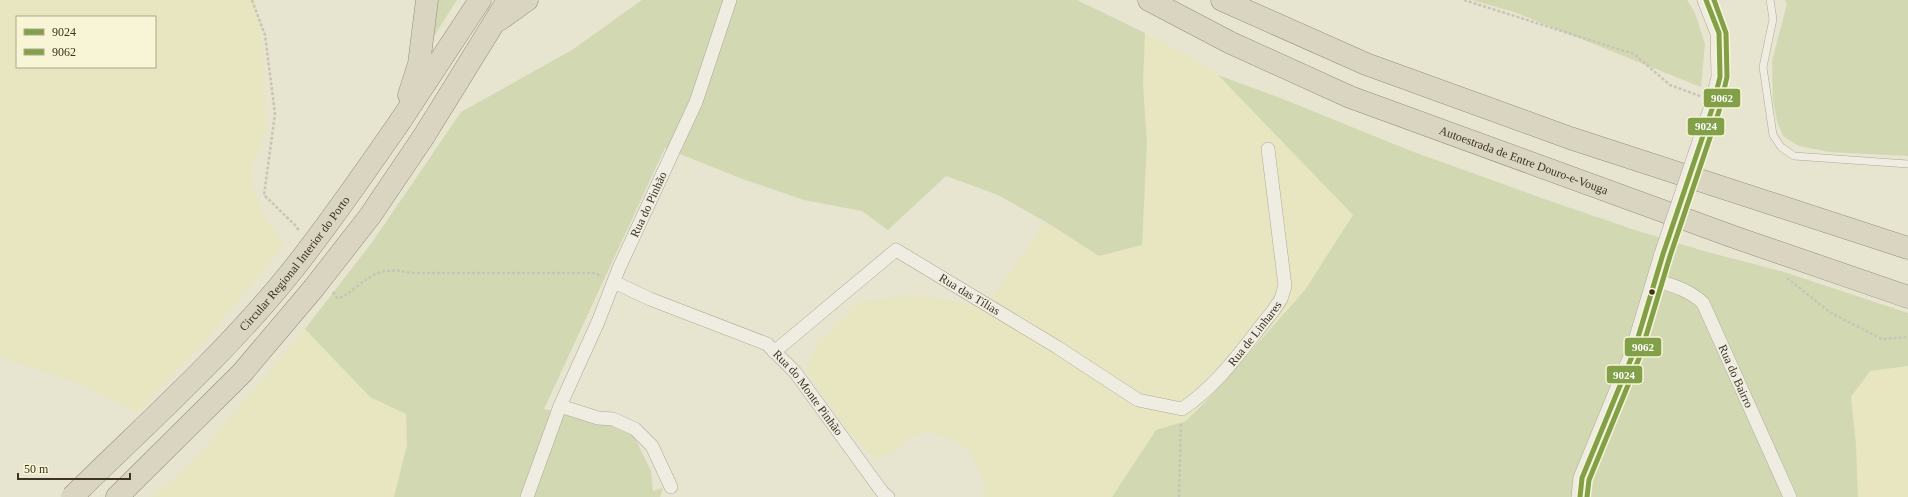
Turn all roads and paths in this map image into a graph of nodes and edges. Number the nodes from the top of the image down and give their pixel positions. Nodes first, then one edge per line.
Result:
1 (427, 0) edge
2 (480, 0) edge
3 (508, 0) edge
4 (527, 0) edge
5 (730, 0) edge
6 (1149, 0) edge
7 (1222, 0) edge
8 (1464, 0) edge
9 (1706, 0) edge
10 (1770, 0) edge
11 (495, 23) junction
12 (1713, 105) junction
13 (401, 120) junction
14 (1268, 149) dead end
15 (1908, 164) edge
16 (1908, 248) edge
17 (1787, 278) dead end
18 (1656, 280) junction
19 (614, 282) junction
20 (1908, 297) edge
21 (1908, 337) edge
22 (774, 352) junction
23 (560, 406) junction
24 (1182, 410) junction
25 (671, 487) dead end
26 (72, 497) edge
27 (117, 497) edge
28 (527, 497) edge
29 (888, 497) edge
30 (1180, 497) edge
31 (1580, 497) edge
32 (1790, 497) edge

1 - 13 highway
2 - 13 highway, Circular Regional Interior do Porto
3 - 11 highway
4 - 11 highway
5 - 19 street, Rua do Pinhão
6 - 20 highway, Autoestrada de Entre Douro-e-Vouga
7 - 16 highway
8 - 12 path
9 - 12 street
10 - 15 lane
11 - 27 highway, bridge
12 - 18 street, bridge
13 - 26 highway, Circular Regional Interior do Porto, bridge
14 - 24 street, Rua de Linhares
17 - 21 path
18 - 31 street
18 - 32 street, Rua do Bairro
19 - 22 street, Rua do Monte Pinhão
19 - 23 street, Rua do Pinhão
22 - 24 street, Rua das Tílias
22 - 29 street, Rua do Monte Pinhão
23 - 25 street
23 - 28 street, Rua do Pinhão
24 - 30 path

